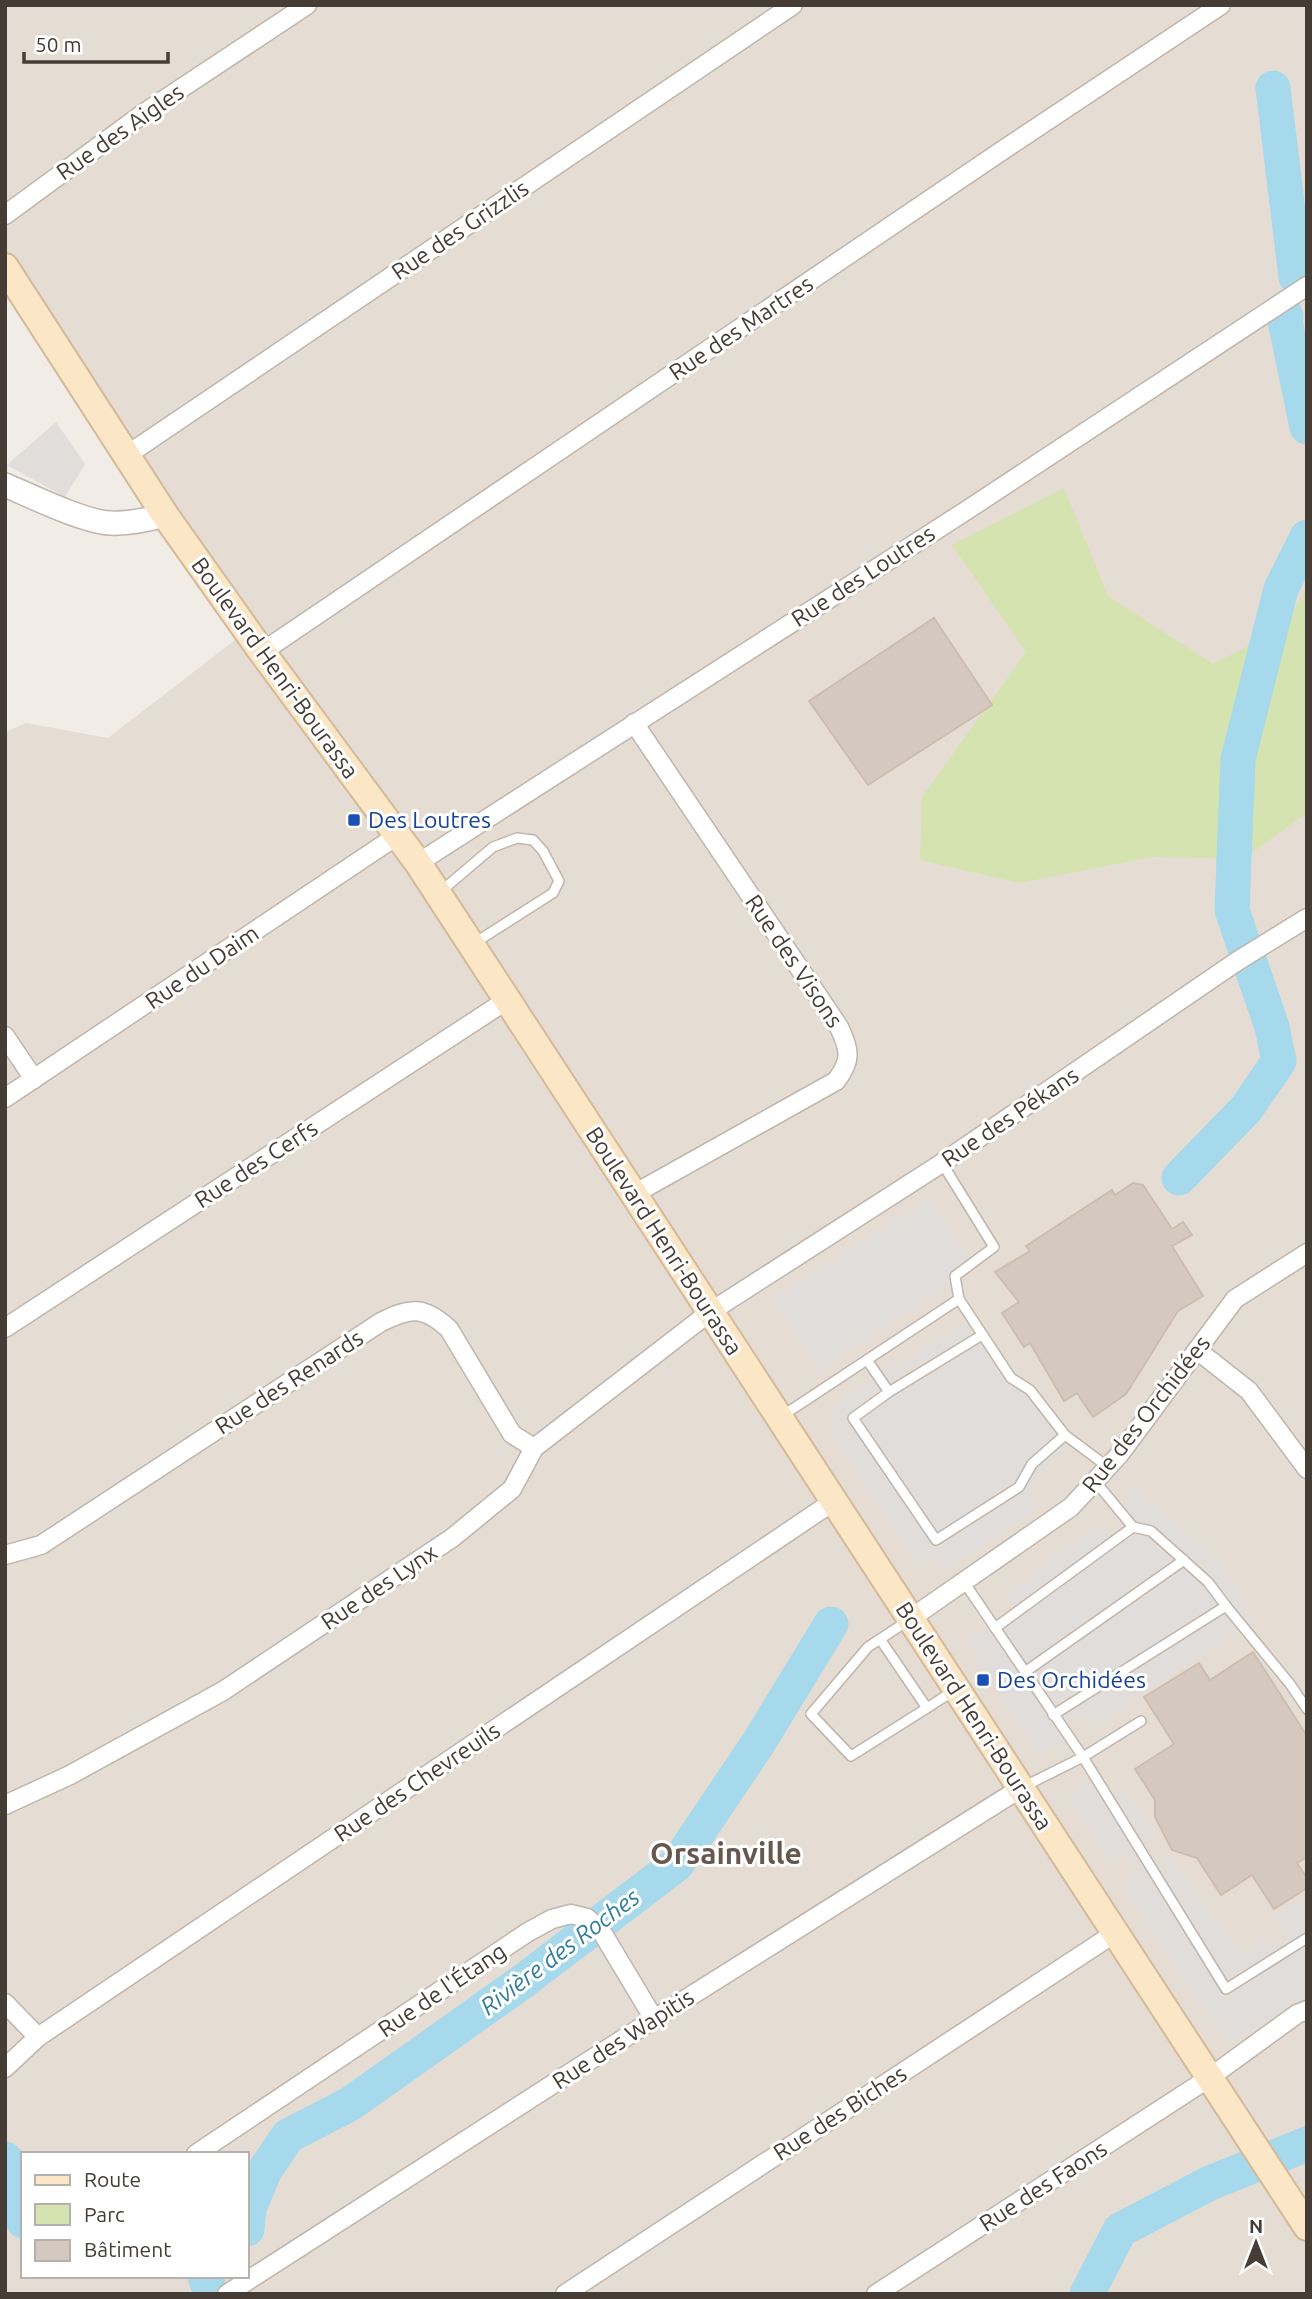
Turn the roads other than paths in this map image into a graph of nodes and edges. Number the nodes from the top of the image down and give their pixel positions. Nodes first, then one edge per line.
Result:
1 (307, 5) edge
2 (793, 5) edge
3 (1221, 5) edge
4 (5, 215) edge
5 (5, 267) edge
6 (1307, 286) edge
7 (127, 455) junction
8 (5, 485) edge
9 (165, 515) junction
10 (262, 652) junction
11 (634, 723) junction
12 (398, 835) junction
13 (418, 863) junction
14 (438, 894) junction
15 (1307, 918) edge
16 (471, 945) junction
17 (507, 1000) junction
18 (5, 1037) edge
19 (34, 1079) junction
20 (5, 1098) edge
21 (942, 1163) junction
22 (634, 1194) junction
23 (1307, 1253) edge
24 (959, 1299) junction
25 (710, 1312) junction
26 (5, 1328) edge
27 (982, 1335) junction
28 (1197, 1350) junction
29 (867, 1360) junction
30 (889, 1392) junction
31 (779, 1418) junction
32 (1065, 1435) junction
33 (534, 1448) junction
34 (1108, 1467) junction
35 (1307, 1469) edge
36 (1095, 1481) junction
37 (834, 1501) junction
38 (1133, 1527) junction
39 (5, 1555) edge
40 (1184, 1560) junction
41 (964, 1581) junction
42 (1226, 1606) junction
43 (910, 1619) junction
44 (995, 1628) junction
45 (880, 1639) junction
46 (1025, 1672) junction
47 (957, 1689) junction
48 (927, 1708) junction
49 (1307, 1709) edge
50 (1053, 1715) junction
51 (1141, 1721) dead end
52 (1083, 1757) junction
53 (1021, 1788) junction
54 (5, 1805) edge
55 (1115, 1933) junction
56 (1307, 1938) edge
57 (5, 2004) edge
58 (1307, 2010) edge
59 (654, 2019) junction
60 (38, 2037) junction
61 (5, 2068) edge
62 (1209, 2077) junction
63 (200, 2152) edge
64 (1307, 2227) edge
65 (227, 2289) edge
66 (565, 2294) edge
67 (876, 2294) edge

1 - 4 street, Rue des Aigles
2 - 7 street, Rue des Grizzlis
3 - 10 street, Rue des Martres
5 - 7 main road, Boulevard Henri-Bourassa
6 - 11 street, Rue des Loutres
7 - 9 main road, Boulevard Henri-Bourassa
8 - 9 street
9 - 10 main road, Boulevard Henri-Bourassa
10 - 12 main road, Boulevard Henri-Bourassa
11 - 13 street, Rue des Loutres
11 - 22 street, Rue des Visons
12 - 13 main road, Boulevard Henri-Bourassa
12 - 19 street, Rue du Daim
13 - 14 main road, Boulevard Henri-Bourassa
14 - 16 main road, Boulevard Henri-Bourassa
14 - 16 lane
15 - 21 street, Rue des Pékans
16 - 17 main road, Boulevard Henri-Bourassa
17 - 22 main road, Boulevard Henri-Bourassa
17 - 26 street, Rue des Cerfs
18 - 19 street
19 - 20 street, Rue du Daim
21 - 24 lane
21 - 25 street, Rue des Pékans
22 - 25 main road, Boulevard Henri-Bourassa
23 - 28 street, Rue des Orchidées
24 - 27 lane
24 - 29 lane
25 - 31 main road, Boulevard Henri-Bourassa
25 - 33 street, Rue des Lynx
27 - 30 lane
27 - 32 lane
28 - 34 street, Rue des Orchidées
28 - 35 street
29 - 30 lane
29 - 31 lane
30 - 32 lane
31 - 37 main road, Boulevard Henri-Bourassa
32 - 34 lane
33 - 39 street, Rue des Renards
33 - 54 street, Rue des Lynx
34 - 36 street, Rue des Orchidées
36 - 38 lane
36 - 41 street, Rue des Orchidées
37 - 43 main road, Boulevard Henri-Bourassa
37 - 60 street, Rue des Chevreuils
38 - 40 lane
38 - 44 lane
40 - 42 lane
40 - 46 lane
41 - 43 street, Rue des Orchidées
41 - 44 lane
42 - 49 lane
42 - 50 lane
43 - 45 lane
43 - 47 main road, Boulevard Henri-Bourassa
44 - 46 lane
45 - 48 lane
45 - 48 lane
46 - 50 lane
47 - 48 lane
47 - 53 main road, Boulevard Henri-Bourassa
50 - 52 lane
51 - 52 lane
52 - 53 lane
52 - 56 lane
53 - 55 main road, Boulevard Henri-Bourassa
53 - 59 street, Rue des Wapitis
55 - 62 main road, Boulevard Henri-Bourassa
55 - 66 street, Rue des Biches
57 - 60 street
58 - 62 street, Rue des Faons
59 - 63 street, Rue de l'Étang
59 - 65 street, Rue des Wapitis
60 - 61 street, Rue des Chevreuils
62 - 64 main road, Boulevard Henri-Bourassa
62 - 67 street, Rue des Faons

